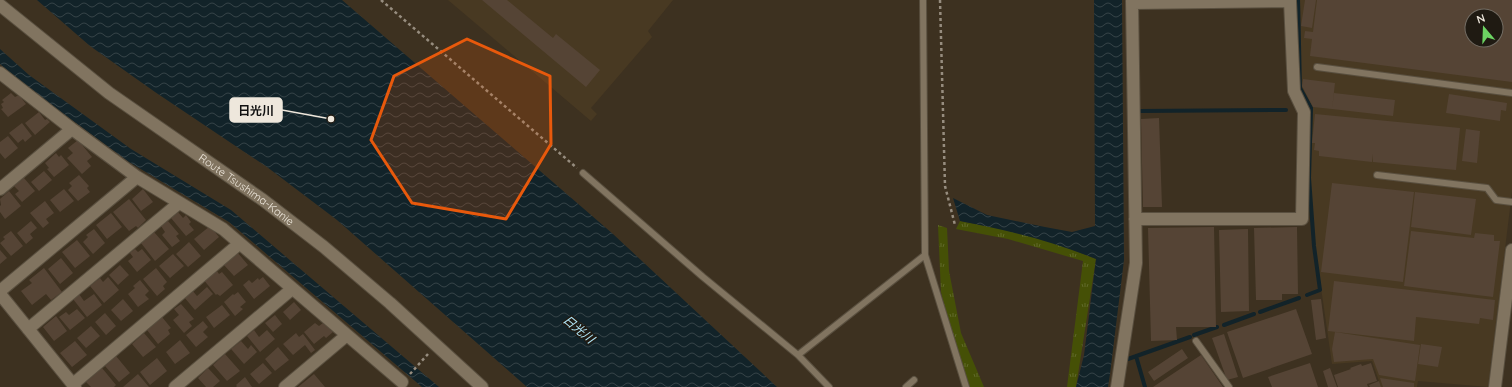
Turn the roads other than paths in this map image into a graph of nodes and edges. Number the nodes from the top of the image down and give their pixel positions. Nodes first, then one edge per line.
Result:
1 (923, 0) edge
2 (1132, 2) edge
3 (0, 5) edge
4 (1317, 67) dead end
5 (2, 80) edge
6 (1512, 93) edge
7 (72, 129) junction
8 (584, 173) road end
9 (1377, 175) dead end
10 (137, 177) junction
11 (0, 189) edge
12 (1512, 202) edge
13 (179, 203) junction
14 (1135, 219) junction
15 (240, 244) junction
16 (1512, 250) edge
17 (925, 255) junction
18 (292, 289) junction
19 (0, 291) edge
20 (0, 294) edge
21 (28, 329) junction
22 (347, 335) junction
23 (1196, 341) dead end
24 (798, 355) junction
25 (914, 380) dead end
26 (401, 383) edge
27 (74, 386) edge
28 (176, 387) edge
29 (285, 387) edge
30 (482, 387) edge
31 (829, 387) edge
32 (906, 387) edge
33 (966, 387) edge
34 (1116, 387) edge
35 (1229, 387) edge
36 (1495, 387) edge

1 - 17 lane
2 - 14 street
2 - 14 street
3 - 30 street, Route Tsushima-Kanie
4 - 6 lane
5 - 7 street
7 - 10 street
7 - 11 street
8 - 24 lane
9 - 12 lane
10 - 13 street
10 - 19 street
13 - 15 street
13 - 21 street
14 - 34 street
15 - 18 street
15 - 27 street
16 - 36 street
17 - 24 lane
17 - 33 lane
18 - 22 street
18 - 28 street
20 - 21 street
21 - 27 street
22 - 26 street
22 - 29 street
23 - 35 lane
24 - 31 lane
25 - 32 lane

